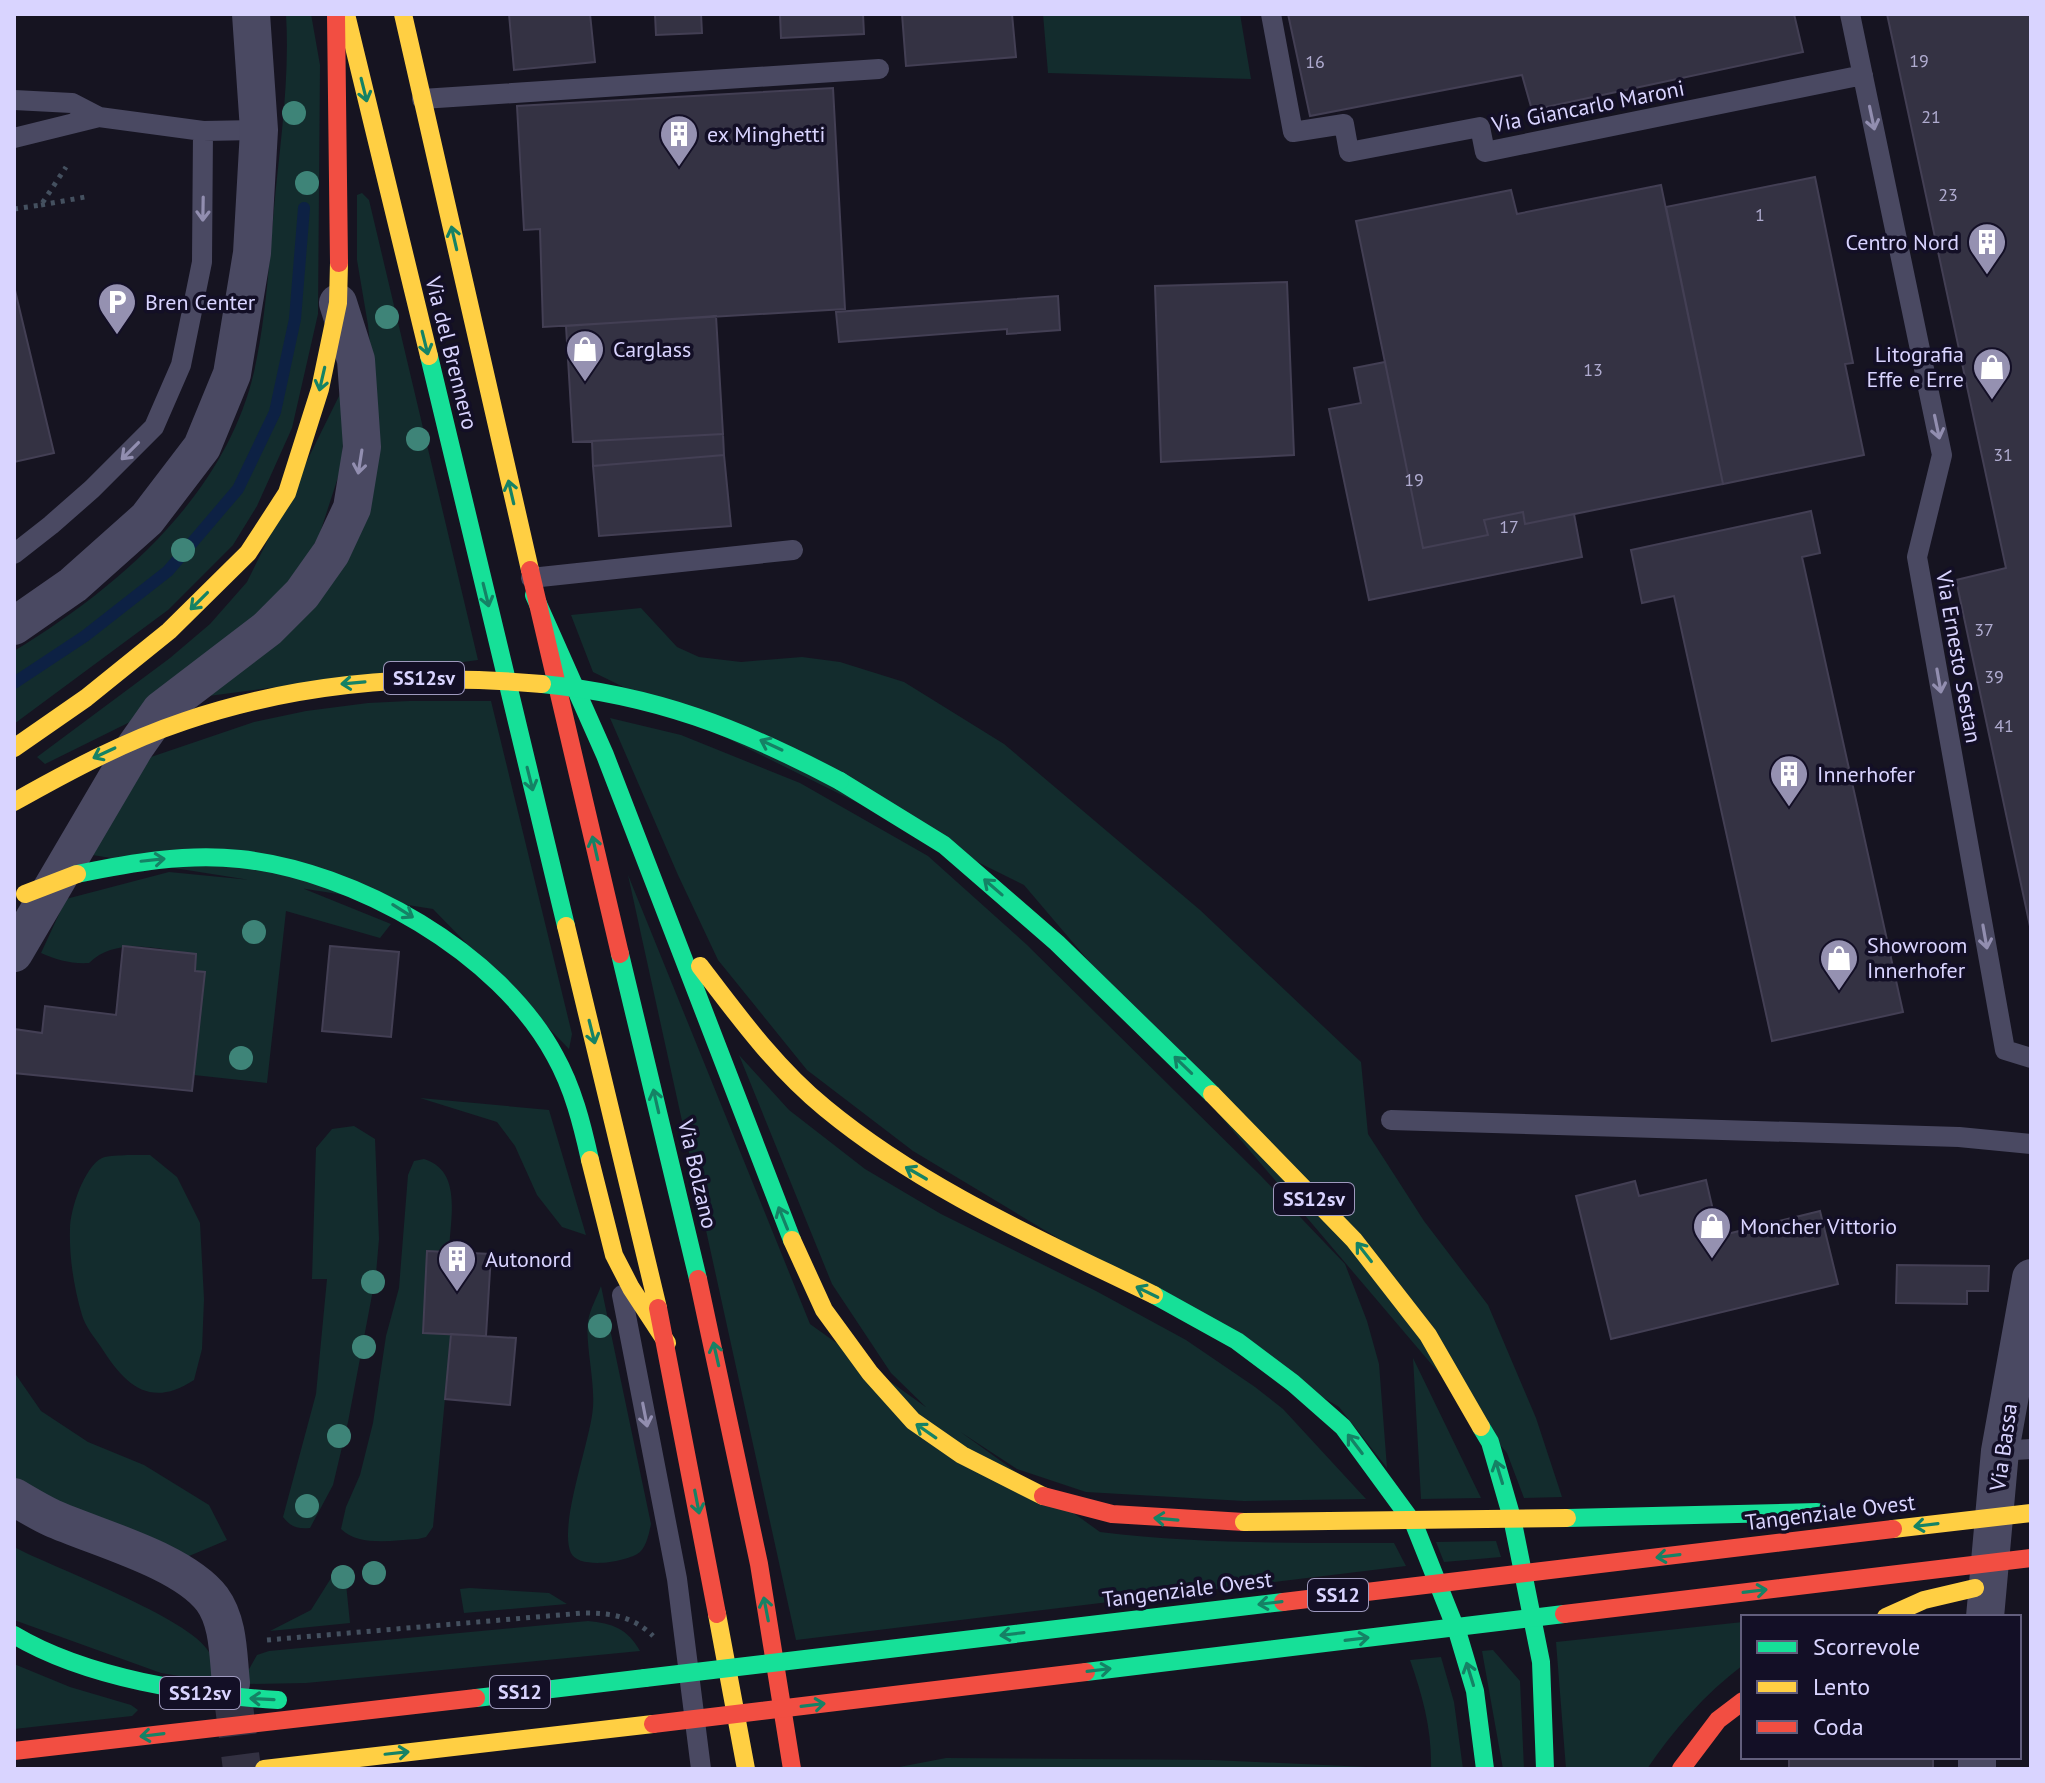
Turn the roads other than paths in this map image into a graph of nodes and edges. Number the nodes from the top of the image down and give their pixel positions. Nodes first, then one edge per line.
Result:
1 (251, 14) edge
2 (336, 14) edge
3 (346, 14) edge
4 (403, 14) edge
5 (1271, 14) edge
6 (1850, 14) edge
7 (879, 69) dead end
8 (1863, 75) junction
9 (422, 99) junction
10 (14, 100) edge
11 (99, 117) junction
12 (259, 130) junction
13 (203, 131) junction
14 (14, 138) edge
15 (338, 303) junction
16 (793, 550) dead end
17 (14, 554) edge
18 (532, 586) junction
19 (14, 626) edge
20 (14, 748) edge
21 (14, 802) edge
22 (16, 898) edge
23 (672, 929) junction
24 (14, 953) edge
25 (2031, 1058) edge
26 (1391, 1120) dead end
27 (2031, 1144) edge
28 (614, 1256) junction
29 (2031, 1278) edge
30 (667, 1343) junction
31 (685, 1439) junction
32 (2016, 1450) edge
33 (14, 1497) edge
34 (2031, 1504) edge
35 (1920, 1508) dead end
36 (1841, 1511) dead end
37 (2031, 1513) edge
38 (665, 1518) junction
39 (2031, 1558) edge
40 (2016, 1578) edge
41 (1440, 1589) junction
42 (1890, 1615) edge
43 (1985, 1615) edge
44 (14, 1635) edge
45 (1541, 1662) junction
46 (231, 1683) tunnel mouth
47 (1741, 1703) edge
48 (396, 1706) junction
49 (604, 1730) junction
50 (14, 1751) edge
51 (539, 1754) dead end
52 (264, 1769) edge
53 (701, 1769) edge
54 (746, 1769) edge
55 (792, 1769) edge
56 (1485, 1769) edge
57 (1545, 1769) edge
58 (1681, 1769) edge

1 - 12 street
2 - 15 main road
3 -> 30 main road, Via del Brennero
4 - 9 main road, Via del Brennero
5 - 8 lane, Via Giancarlo Maroni
6 - 8 lane, Via Ernesto Sestan
7 - 9 lane
8 -> 25 lane, Via Ernesto Sestan
18 -> 9 main road, Via del Brennero
10 - 11 lane
11 - 13 lane
11 - 14 lane
12 - 13 lane
12 - 19 street
13 -> 17 lane
15 -> 20 main road
15 -> 24 street
16 - 18 lane
18 - 23 main road
55 -> 18 main road, Via Bolzano
45 -> 21 main road, SS12sv, bridge
22 -> 28 main road, bridge
36 -> 23 main road, bridge
41 -> 23 main road
26 - 27 lane
28 - 30 main road
28 -> 38 lane
29 - 32 street, Via Bassa
30 - 31 main road
31 - 38 lane
31 -> 54 main road
32 - 43 street, Via Bassa
33 - 46 street
34 - 35 main road
37 -> 48 main road, Tangenziale Ovest / SS12, bridge
38 - 53 lane
49 -> 39 main road, SS12, bridge
40 - 42 main road, bridge
41 - 45 main road
56 -> 41 main road
48 -> 44 main road, SS12sv
45 - 57 main road, SS12sv
47 - 58 main road
48 -> 50 main road
49 - 51 main road
52 -> 49 main road

